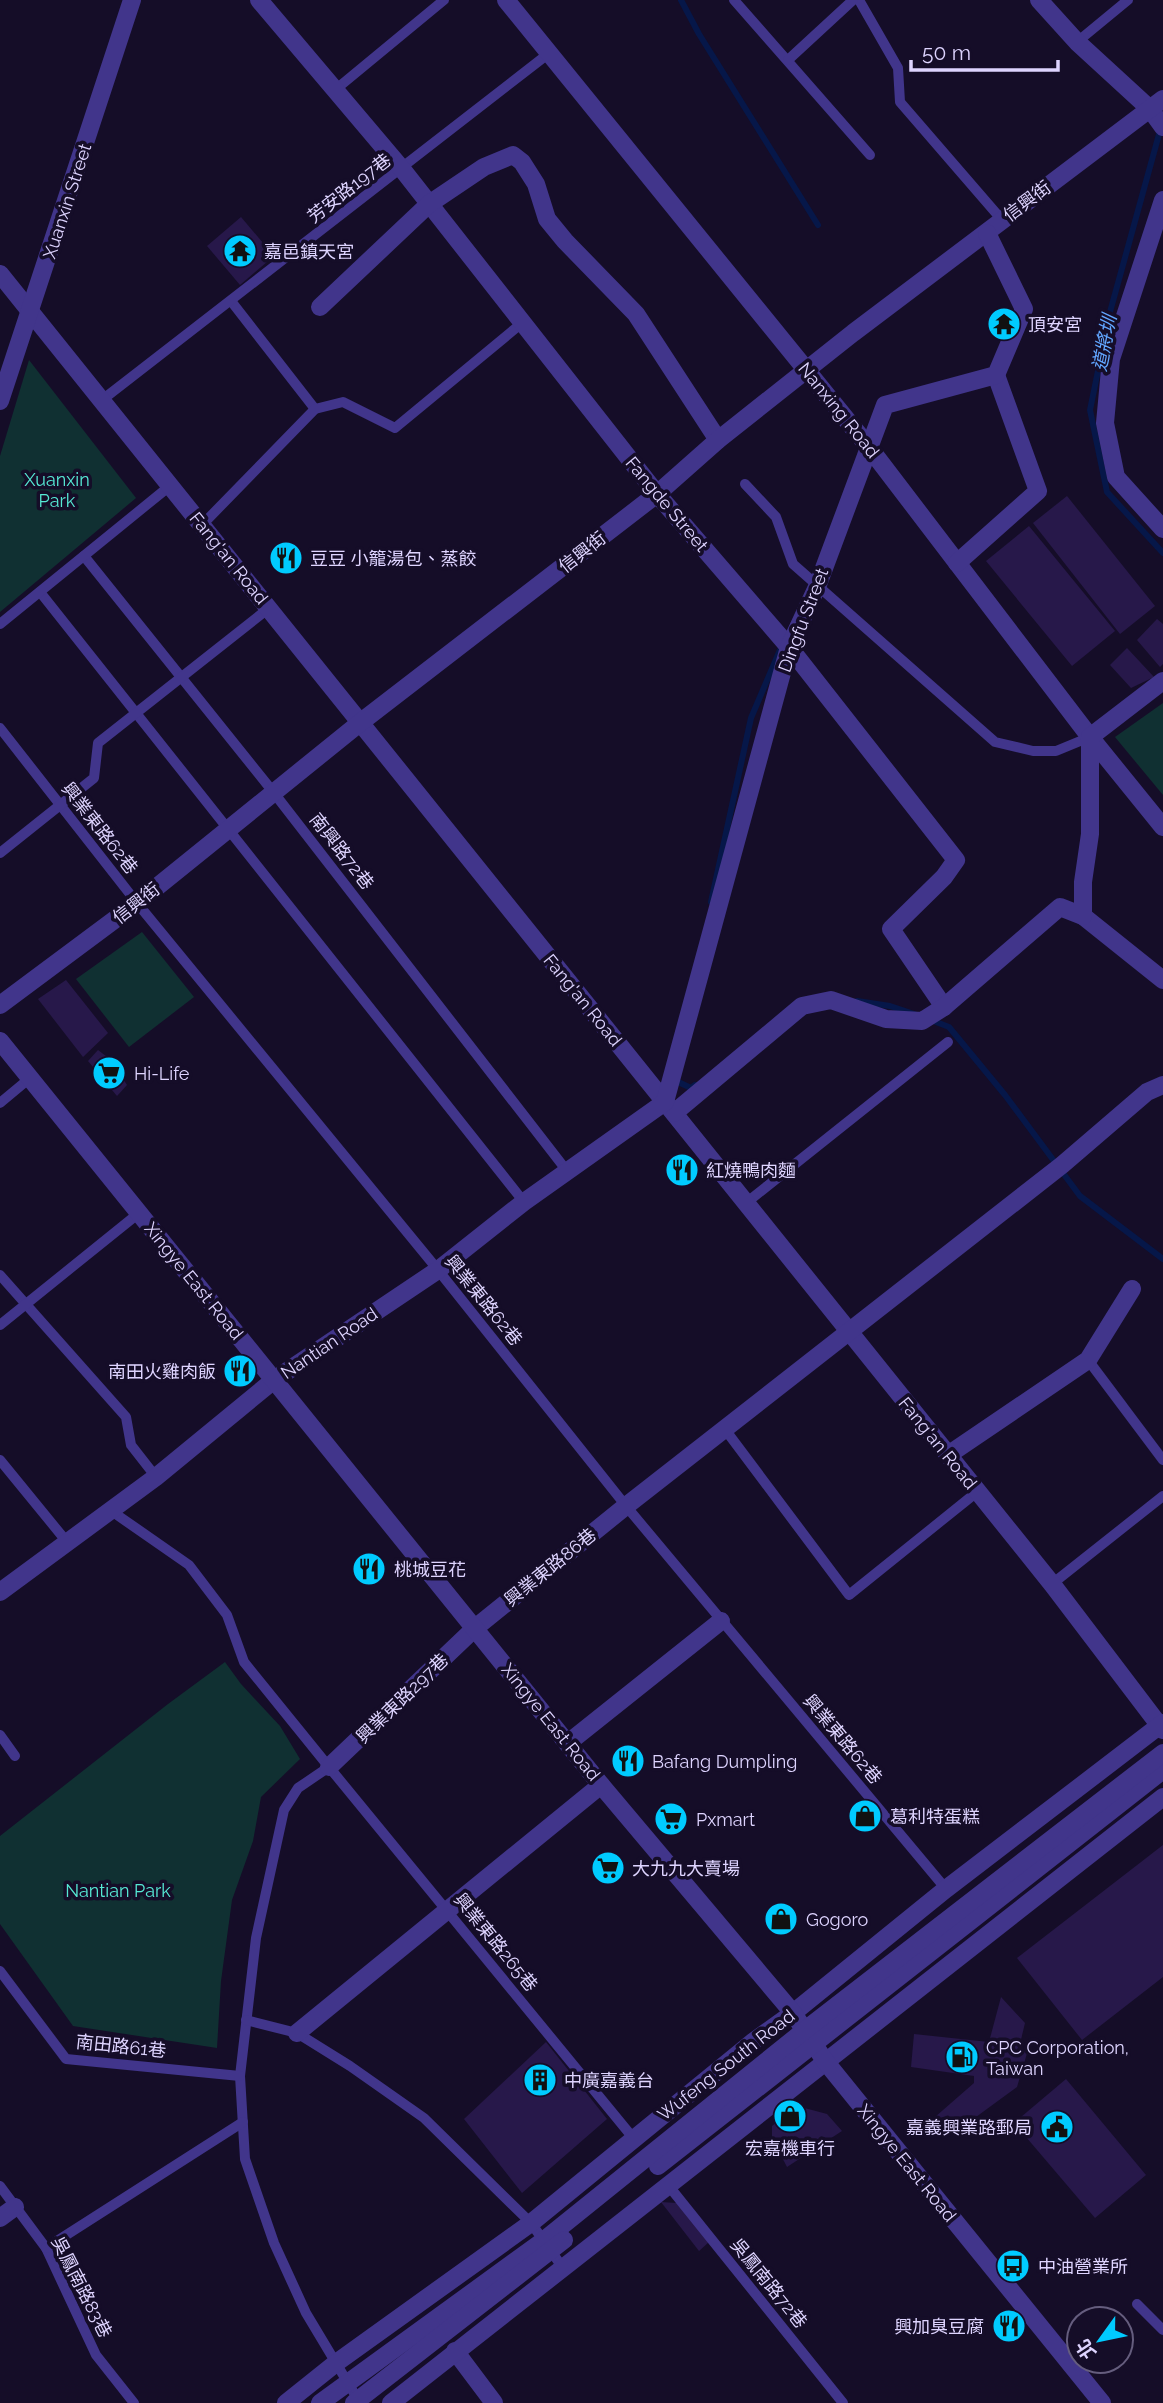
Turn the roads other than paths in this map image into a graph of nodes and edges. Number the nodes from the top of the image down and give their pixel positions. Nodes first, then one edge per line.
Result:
1 (132, 0) edge
2 (259, 0) edge
3 (444, 0) edge
4 (506, 0) edge
5 (734, 0) edge
6 (856, 0) edge
7 (1039, 0) edge
8 (1128, 0) edge
9 (1077, 42) junction
10 (548, 54) junction
11 (788, 60) junction
12 (335, 90) junction
13 (1158, 111) edge
14 (870, 155) dead end
15 (402, 169) junction
16 (1163, 200) edge
17 (429, 204) junction
18 (1002, 220) junction
19 (987, 233) junction
20 (0, 274) edge
21 (231, 301) junction
22 (320, 307) dead end
23 (31, 311) junction
24 (522, 323) junction
25 (806, 370) junction
26 (996, 375) junction
27 (102, 400) junction
28 (0, 401) edge
29 (315, 409) junction
30 (718, 440) junction
31 (869, 446) junction
32 (745, 484) dead end
33 (171, 485) junction
34 (656, 495) junction
35 (202, 525) junction
36 (1163, 529) edge
37 (84, 556) junction
38 (957, 563) junction
39 (817, 587) junction
40 (40, 592) junction
41 (269, 608) junction
42 (0, 624) edge
43 (789, 647) junction
44 (181, 678) junction
45 (1163, 681) edge
46 (136, 712) junction
47 (361, 722) junction
48 (0, 728) edge
49 (1090, 737) junction
50 (274, 793) junction
51 (60, 805) junction
52 (1163, 827) edge
53 (227, 828) junction
54 (0, 853) edge
55 (137, 903) junction
56 (1083, 916) junction
57 (1163, 980) edge
58 (0, 1005) edge
59 (943, 1007) junction
60 (0, 1041) edge
61 (948, 1042) dead end
62 (30, 1078) junction
63 (1163, 1085) edge
64 (0, 1103) edge
65 (670, 1108) junction
66 (567, 1171) junction
67 (524, 1202) junction
68 (746, 1203) junction
69 (139, 1213) junction
70 (438, 1270) junction
71 (0, 1275) edge
72 (1132, 1289) dead end
73 (24, 1305) junction
74 (0, 1325) edge
75 (849, 1331) junction
76 (1087, 1360) junction
77 (274, 1380) junction
78 (724, 1428) junction
79 (948, 1455) junction
80 (0, 1460) edge
81 (1163, 1460) edge
82 (156, 1477) junction
83 (977, 1492) junction
84 (1163, 1496) edge
85 (626, 1506) junction
86 (110, 1510) junction
87 (67, 1542) junction
88 (1052, 1584) junction
89 (0, 1592) edge
90 (721, 1620) junction
91 (475, 1628) junction
92 (1162, 1726) edge
93 (0, 1735) edge
94 (568, 1743) junction
95 (1163, 1753) edge
96 (15, 1756) dead end
97 (329, 1768) junction
98 (1163, 1770) edge
99 (601, 1784) junction
100 (1163, 1797) edge
101 (946, 1889) junction
102 (447, 1909) junction
103 (0, 1971) edge
104 (793, 2013) junction
105 (246, 2020) junction
106 (297, 2033) junction
107 (809, 2036) junction
108 (825, 2061) junction
109 (240, 2076) junction
110 (243, 2122) junction
111 (634, 2139) junction
112 (595, 2171) junction
113 (668, 2185) junction
114 (0, 2186) edge
115 (609, 2190) junction
116 (15, 2207) junction
117 (0, 2218) edge
118 (531, 2223) junction
119 (546, 2246) junction
120 (46, 2248) junction
121 (563, 2268) junction
122 (1137, 2304) dead end
123 (1163, 2330) edge
124 (456, 2351) junction
125 (336, 2363) junction
126 (348, 2381) junction
127 (357, 2402) edge
128 (134, 2403) edge
129 (286, 2403) edge
130 (320, 2403) edge
131 (391, 2403) edge
132 (494, 2403) edge
133 (843, 2403) edge
134 (1101, 2403) edge

1 - 23 street, Xuanxin Street
2 - 12 street, Fangde Street
3 - 12 lane
4 - 10 street, Nanxing Road
5 - 11 lane
6 - 11 lane
6 - 18 lane
7 - 9 street
8 - 9 lane
9 - 13 street
10 - 15 lane, 芳安路197巷
10 - 25 street, Nanxing Road
11 - 14 lane
12 - 15 street, Fangde Street
13 - 18 street, 信興街
15 - 17 street, Fangde Street
15 - 21 lane, 芳安路197巷
16 - 36 street
17 - 22 street
17 - 24 street, Fangde Street
17 - 30 street
18 - 19 street, 信興街
19 - 25 street, 信興街
19 - 26 street
20 - 23 street, Fang'an Road
21 - 27 lane, 芳安路197巷
21 - 29 lane
23 - 27 street, Fang'an Road
23 - 28 street, Xuanxin Street
24 - 29 lane
24 - 34 street, Fangde Street
25 - 30 street, 信興街
25 - 31 street, Nanxing Road
26 - 31 street, Dingfu Street
26 - 38 street
27 - 33 street, Fang'an Road
29 - 35 lane
30 - 34 street, 信興街
31 - 38 street, Nanxing Road
31 - 39 street, Dingfu Street
32 - 39 lane
33 - 35 street, Fang'an Road
33 - 37 lane
34 - 43 street, Fangde Street
34 - 47 street, 信興街
35 - 41 street, Fang'an Road
37 - 40 lane
37 - 44 lane, 南興路72巷
38 - 49 street, Nanxing Road
39 - 43 street, Dingfu Street
39 - 49 lane
40 - 42 lane
40 - 46 lane
41 - 44 lane
41 - 47 street, Fang'an Road
43 - 59 street, Fangde Street
43 - 65 street, Dingfu Street
44 - 46 lane
44 - 50 lane, 南興路72巷
45 - 49 street
46 - 51 lane
46 - 53 lane
47 - 50 street, 信興街
47 - 65 street, Fang'an Road
48 - 51 lane, 興業東路62巷
49 - 52 street, Nanxing Road
49 - 56 street
50 - 53 street, 信興街
50 - 66 lane, 南興路72巷
51 - 54 lane
51 - 55 lane, 興業東路62巷
53 - 55 street, 信興街
53 - 67 lane
55 - 58 street, 信興街
55 - 70 lane, 興業東路62巷
56 - 57 street
56 - 59 street, Nantian Road
59 - 65 street, Nantian Road
60 - 62 street, Xingye East Road
61 - 68 lane
62 - 64 lane
62 - 69 street, Xingye East Road
63 - 75 street, 興業東路86巷
65 - 66 street, Nantian Road
65 - 68 street, Fang'an Road
66 - 67 street, Nantian Road
67 - 70 street, Nantian Road
68 - 75 street, Fang'an Road
69 - 73 lane
69 - 77 street, Xingye East Road
70 - 77 street, Nantian Road
70 - 85 lane, 興業東路62巷
71 - 73 lane
72 - 76 street
73 - 74 lane
73 - 82 lane
75 - 78 street, 興業東路86巷
75 - 79 street, Fang'an Road
76 - 79 street
76 - 81 lane
77 - 82 street, Nantian Road
77 - 91 street, Xingye East Road
78 - 83 lane
78 - 85 street, 興業東路86巷
79 - 83 street, Fang'an Road
80 - 87 lane
82 - 86 street, Nantian Road
83 - 88 street, Fang'an Road
84 - 88 lane
85 - 90 lane, 興業東路62巷
85 - 91 street, 興業東路86巷
86 - 87 street, Nantian Road
86 - 97 lane, 興業東路265巷
87 - 89 street, Nantian Road
88 - 92 street, Fang'an Road
90 - 94 street
90 - 101 lane, 興業東路62巷
91 - 94 street, Xingye East Road
91 - 97 street, 興業東路297巷
92 - 101 street, Wufeng South Road
93 - 96 lane
94 - 99 street, Xingye East Road
95 - 107 street, Wufeng South Road
97 - 102 lane, 興業東路265巷
97 - 105 lane
98 - 107 street, Wufeng South Road
99 - 102 street
99 - 104 street, Xingye East Road
100 - 108 street
101 - 104 street, Wufeng South Road
102 - 106 street
102 - 111 lane, 興業東路265巷
103 - 109 lane, 南田路61巷
104 - 107 street, Xingye East Road
104 - 111 street, Wufeng South Road
105 - 106 lane
105 - 109 lane
106 - 118 lane
107 - 108 street, Xingye East Road
107 - 115 street, Wufeng South Road
107 - 119 street, Wufeng South Road
108 - 113 street
108 - 134 street, Xingye East Road
109 - 110 lane
110 - 120 lane
110 - 125 lane
111 - 112 street, Wufeng South Road
112 - 115 lane
112 - 118 street, Wufeng South Road
113 - 121 street
113 - 133 lane, 吳鳳南路72巷
114 - 116 lane, 吳鳳南路83巷
115 - 119 street, Wufeng South Road
116 - 117 street
116 - 120 lane, 吳鳳南路83巷
118 - 119 lane
118 - 125 street, Wufeng South Road
119 - 121 lane
119 - 126 street, Wufeng South Road
119 - 127 street, Wufeng South Road
120 - 128 lane, 吳鳳南路83巷
121 - 124 street
122 - 123 lane
124 - 131 street
124 - 132 street
125 - 126 lane
125 - 129 street, Wufeng South Road
126 - 127 lane
126 - 130 street, Wufeng South Road

